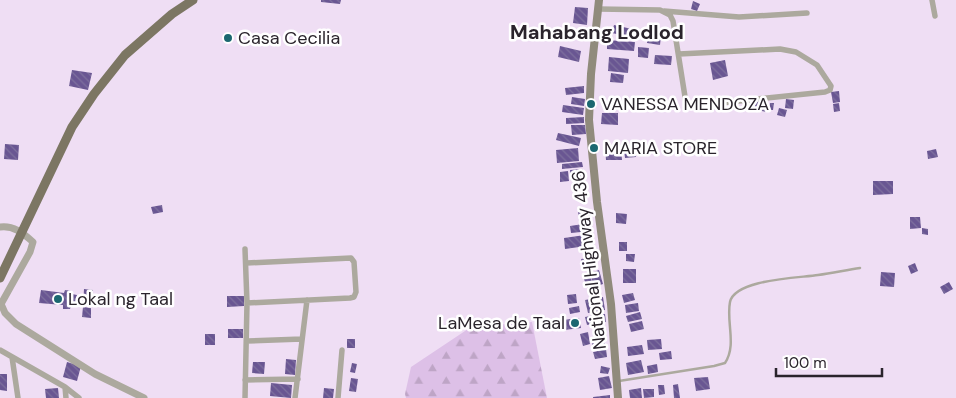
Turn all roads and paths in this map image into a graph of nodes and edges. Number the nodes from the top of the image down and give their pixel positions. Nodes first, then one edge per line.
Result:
1 (193, 0) edge
2 (600, 0) edge
3 (932, 0) edge
4 (598, 9) junction
5 (660, 10) junction
6 (807, 12) dead end
7 (935, 16) dead end
8 (679, 54) junction
9 (0, 227) edge
10 (22, 232) junction
11 (245, 249) dead end
12 (247, 263) junction
13 (860, 268) dead end
14 (0, 278) edge
15 (307, 300) junction
16 (247, 303) junction
17 (302, 339) junction
18 (247, 341) junction
19 (0, 350) edge
20 (342, 350) dead end
21 (12, 358) junction
22 (298, 379) junction
23 (245, 380) junction
24 (618, 381) junction
25 (64, 387) junction
26 (18, 398) edge
27 (66, 398) edge
28 (80, 398) edge
29 (144, 398) edge
30 (245, 398) edge
31 (295, 398) edge
32 (338, 398) edge
33 (618, 398) edge

1 - 10 main road
2 - 4 main road, National Highway 436
3 - 7 street
4 - 5 street
4 - 24 main road, National Highway 436
5 - 6 street
5 - 8 street
8 - 8 street
9 - 10 street
10 - 14 main road
10 - 29 street
11 - 12 street
12 - 15 street
12 - 16 street
13 - 24 lane
15 - 16 street
15 - 17 street
16 - 18 street
17 - 18 street
17 - 22 street
18 - 23 street
19 - 21 street
20 - 32 street
21 - 25 street
21 - 26 street
22 - 23 street
22 - 31 street
23 - 30 street
24 - 33 main road, National Highway 436
25 - 27 street
25 - 28 street

